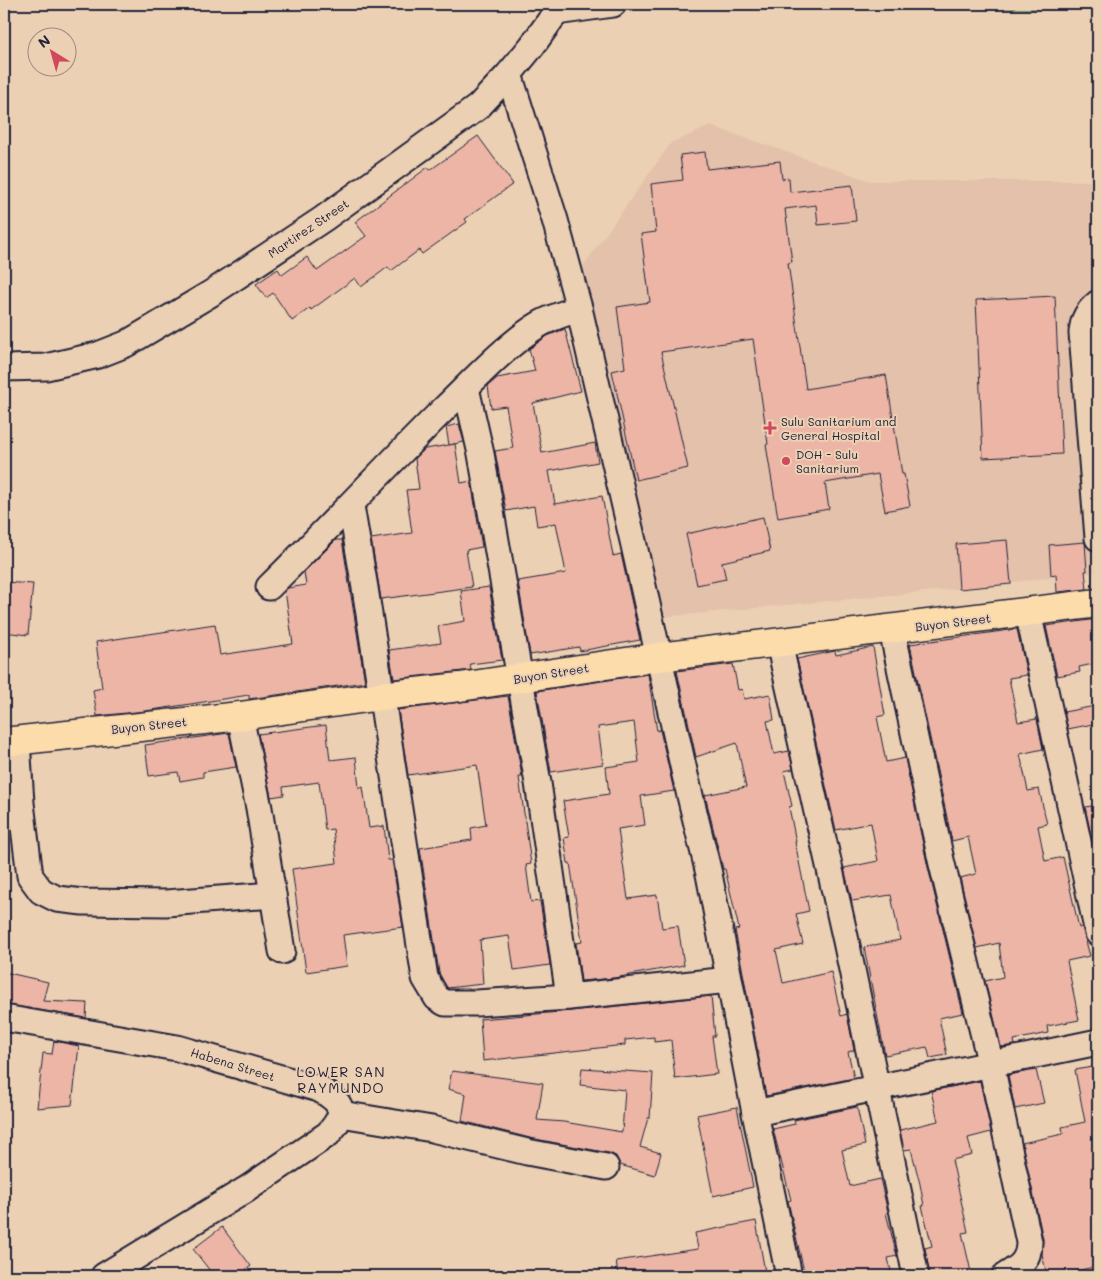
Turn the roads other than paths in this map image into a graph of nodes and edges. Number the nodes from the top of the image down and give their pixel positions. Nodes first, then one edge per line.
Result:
1 (613, 4) edge
2 (559, 8) edge
3 (509, 74) junction
4 (1098, 303) edge
5 (579, 308) junction
6 (4, 368) edge
7 (466, 388) junction
8 (1096, 497) edge
9 (351, 506) junction
10 (1098, 538) edge
11 (270, 587) dead end
12 (1098, 603) edge
13 (1028, 612) junction
14 (892, 630) junction
15 (778, 642) junction
16 (659, 657) junction
17 (519, 678) junction
18 (382, 696) junction
19 (240, 716) junction
20 (10, 741) edge
21 (273, 895) junction
22 (1098, 933) edge
23 (282, 951) dead end
24 (729, 980) junction
25 (569, 997) junction
26 (4, 1018) edge
27 (1098, 1042) edge
28 (991, 1065) junction
29 (876, 1088) junction
30 (755, 1113) junction
31 (341, 1114) junction
32 (606, 1167) dead end
33 (104, 1276) edge
34 (789, 1276) edge
35 (916, 1276) edge
36 (1005, 1276) edge

1 - 2 street
2 - 3 street, Martirez Street
3 - 5 street
3 - 6 street, Martirez Street
4 - 8 street
5 - 7 street
5 - 16 street
7 - 9 street
7 - 17 street
8 - 10 street
9 - 11 street
9 - 18 street
12 - 13 main road, Buyon Street
13 - 14 main road, Buyon Street
13 - 22 street
14 - 15 main road, Buyon Street
14 - 28 street
15 - 16 main road, Buyon Street
15 - 29 street
16 - 17 main road, Buyon Street
16 - 24 street
17 - 18 main road, Buyon Street
17 - 25 street
18 - 19 main road, Buyon Street
18 - 25 street
19 - 20 main road, Buyon Street
19 - 21 street
20 - 21 street
21 - 23 street
24 - 25 street
24 - 30 street
26 - 31 street, Habena Street
27 - 28 street
28 - 29 street
28 - 36 street
29 - 30 street
29 - 35 street
30 - 34 street
31 - 32 street
31 - 33 street

